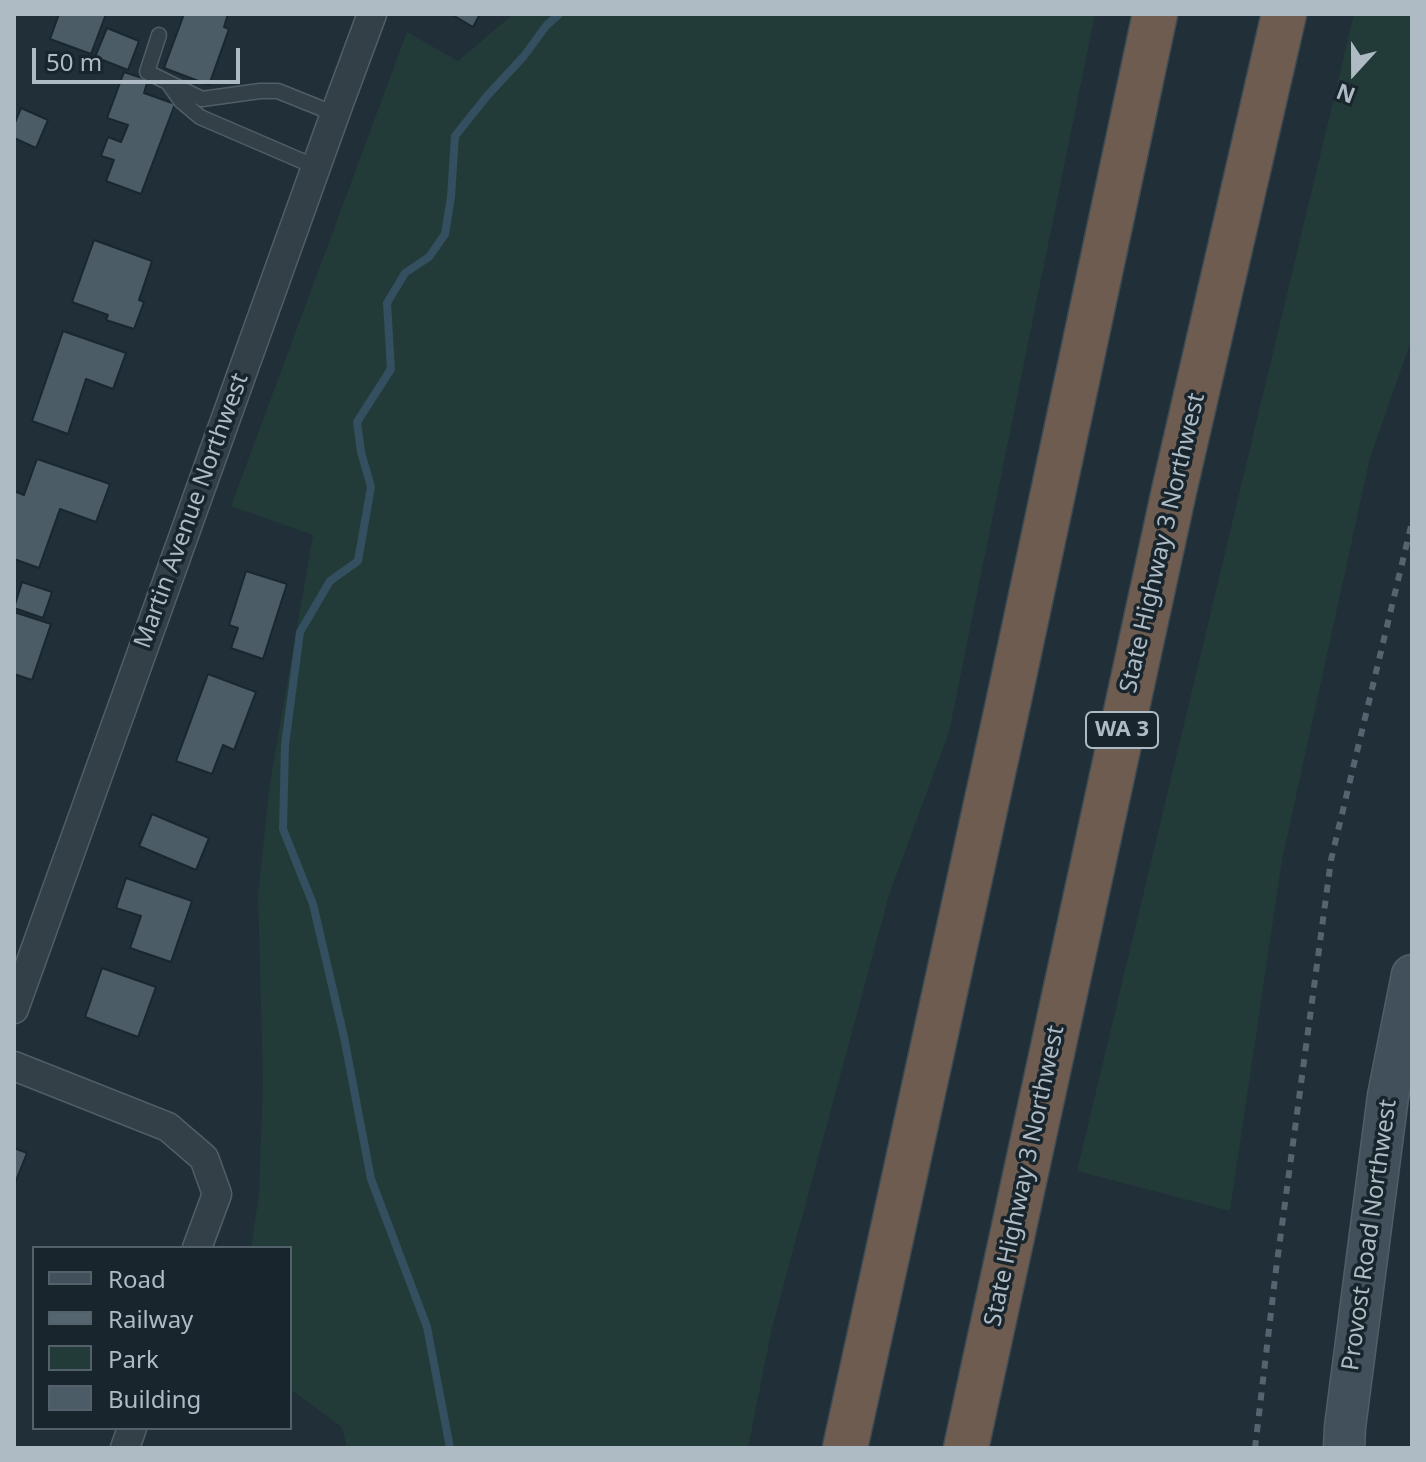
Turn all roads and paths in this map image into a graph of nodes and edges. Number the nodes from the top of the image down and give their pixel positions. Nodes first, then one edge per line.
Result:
1 (372, 14) edge
2 (1155, 14) edge
3 (1284, 14) edge
4 (159, 35) dead end
5 (167, 82) junction
6 (335, 114) junction
7 (316, 167) junction
8 (1412, 975) edge
9 (14, 1009) edge
10 (14, 1066) edge
11 (198, 1246) edge
12 (845, 1448) edge
13 (966, 1448) edge
14 (1344, 1448) edge

1 - 6 street, Martin Avenue Northwest
2 - 12 highway
3 - 13 highway, State Highway 3 Northwest / WA 3
4 - 5 lane
5 - 6 lane
5 - 7 lane
6 - 7 street, Martin Avenue Northwest
7 - 9 street, Martin Avenue Northwest
8 - 14 street, Provost Road Northwest
10 - 11 street

